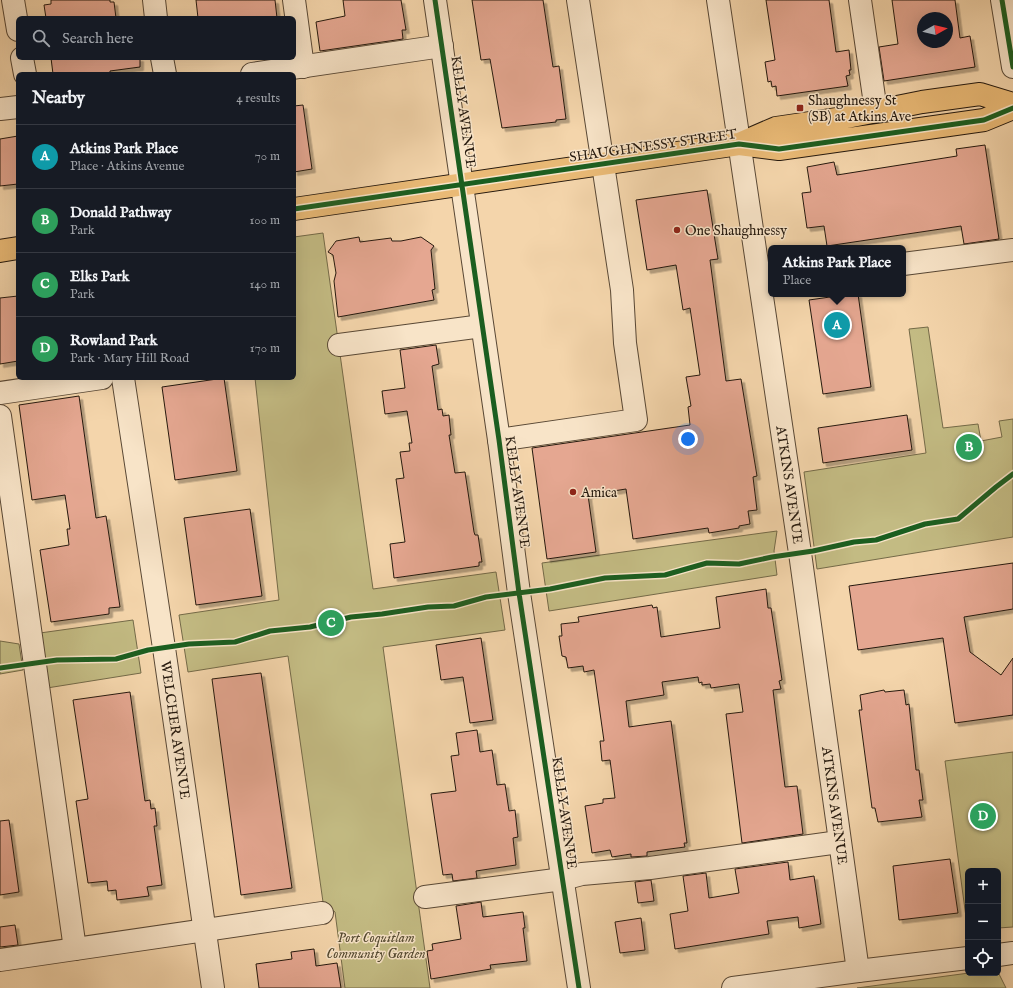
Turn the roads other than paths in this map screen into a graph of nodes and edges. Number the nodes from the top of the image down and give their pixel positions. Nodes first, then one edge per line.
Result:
1 (14, 0) edge
2 (154, 0) edge
3 (294, 0) edge
4 (435, 0) edge
5 (578, 0) edge
6 (718, 0) edge
7 (860, 0) edge
8 (1002, 0) edge
9 (16, 16) edge
10 (156, 16) edge
11 (442, 46) junction
12 (22, 60) edge
13 (162, 60) edge
14 (304, 67) junction
15 (1013, 67) edge
16 (25, 72) edge
17 (164, 72) edge
18 (267, 72) edge
19 (1013, 104) edge
20 (16, 107) edge
21 (1013, 108) edge
22 (0, 110) edge
23 (876, 111) junction
24 (740, 144) junction
25 (604, 164) junction
26 (462, 185) junction
27 (296, 209) edge
28 (16, 248) edge
29 (1013, 250) edge
30 (0, 251) edge
31 (906, 264) edge
32 (766, 283) edge
33 (482, 326) junction
34 (339, 345) dead end
35 (88, 380) edge
36 (123, 380) edge
37 (0, 393) edge
38 (0, 416) edge
39 (499, 440) junction
40 (839, 842) junction
41 (563, 879) junction
42 (425, 897) dead end
43 (322, 913) dead end
44 (205, 930) junction
45 (75, 950) junction
46 (1013, 953) edge
47 (1001, 955) edge
48 (965, 958) edge
49 (0, 960) edge
50 (858, 971) junction
51 (213, 988) edge
52 (579, 988) edge
53 (733, 988) edge

1 - 9 street
2 - 10 street
3 - 14 street
4 - 11 street, KELLY AVENUE
5 - 25 street
6 - 24 street, ATKINS AVENUE
7 - 23 street
8 - 15 street
11 - 14 street
11 - 26 street, KELLY AVENUE
12 - 16 street
13 - 17 street
14 - 18 street
19 - 23 main road, SHAUGHNESSY STREET
20 - 22 street
21 - 24 main road, SHAUGHNESSY STREET
23 - 24 main road, SHAUGHNESSY STREET
24 - 25 main road, SHAUGHNESSY STREET
24 - 32 street, ATKINS AVENUE
25 - 26 main road, SHAUGHNESSY STREET
25 - 39 street
26 - 27 main road, SHAUGHNESSY STREET
26 - 33 street, KELLY AVENUE
28 - 30 main road
29 - 31 street
32 - 40 street, ATKINS AVENUE
33 - 34 street
33 - 39 street, KELLY AVENUE
35 - 37 street
36 - 44 street, WELCHER AVENUE
38 - 45 street
39 - 41 street, KELLY AVENUE
40 - 41 street
40 - 50 street, ATKINS AVENUE
41 - 42 street
41 - 52 street, KELLY AVENUE
43 - 44 street
44 - 45 street
44 - 51 street, WELCHER AVENUE
45 - 49 street
46 - 47 street
48 - 50 street
50 - 53 street

